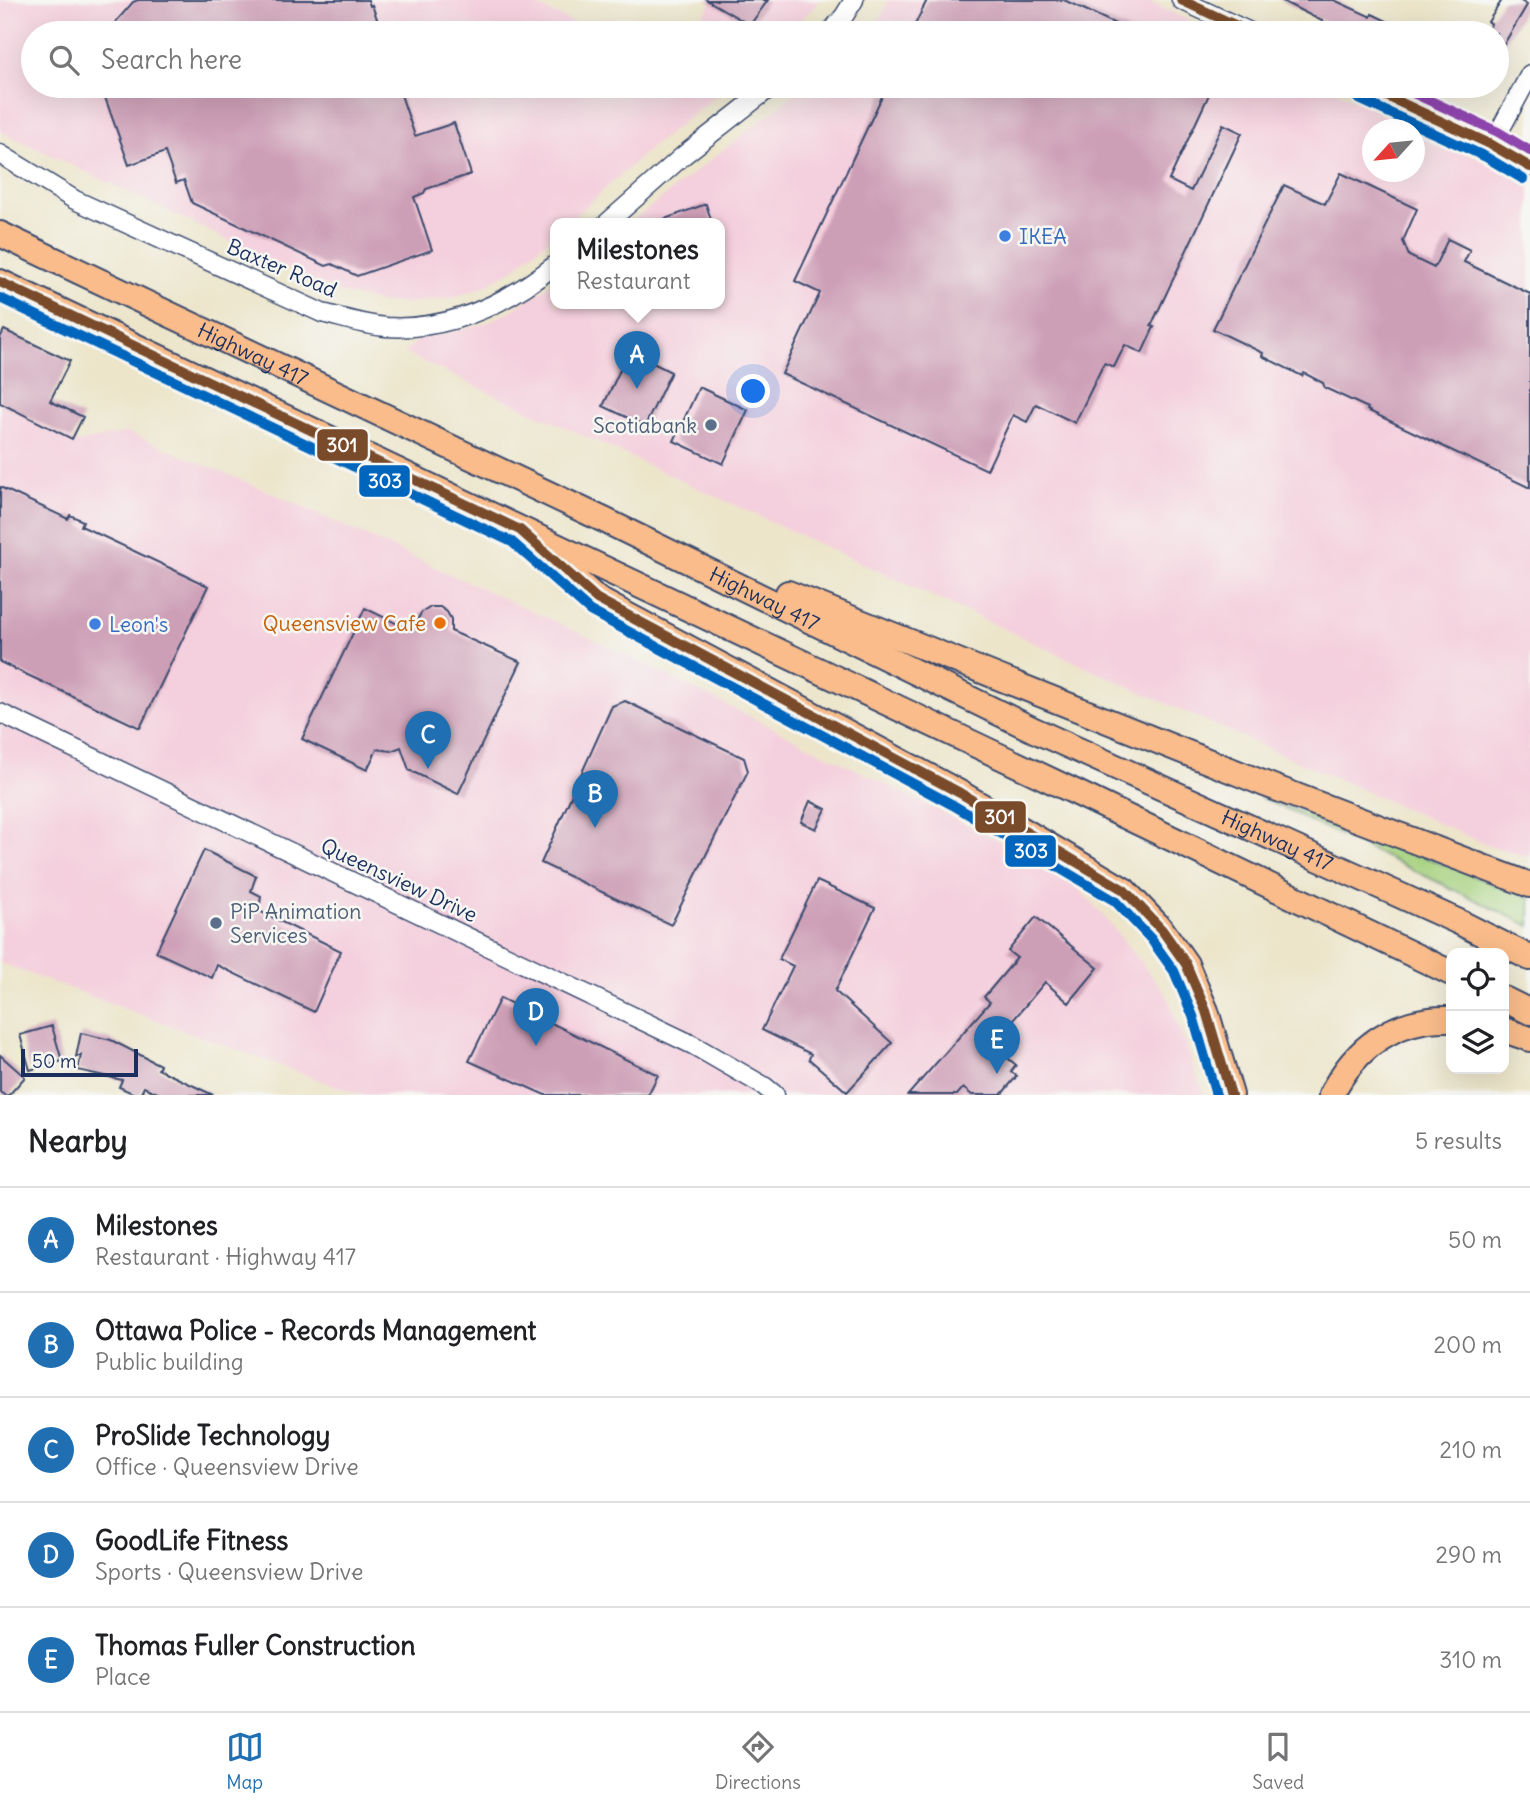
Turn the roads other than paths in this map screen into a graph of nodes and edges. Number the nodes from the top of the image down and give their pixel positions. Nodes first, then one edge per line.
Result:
1 (854, 0) edge
2 (1181, 0) edge
3 (840, 21) edge
4 (1226, 21) edge
5 (1530, 74) edge
6 (757, 98) edge
7 (1391, 98) edge
8 (1492, 145) junction
9 (0, 154) edge
10 (1530, 167) edge
11 (613, 218) edge
12 (0, 234) edge
13 (550, 269) edge
14 (0, 282) edge
15 (604, 520) junction
16 (520, 530) junction
17 (0, 713) edge
18 (1530, 885) edge
19 (1530, 958) edge
20 (1446, 971) edge
21 (1509, 1002) edge
22 (1530, 1012) edge
23 (1446, 1019) edge
24 (1509, 1032) edge
25 (1530, 1039) edge
26 (1335, 1088) edge
27 (775, 1095) edge
28 (1231, 1095) edge

1 - 3 street
2 - 4 street
5 - 8 street
6 - 11 street
7 - 8 street
8 - 10 street
9 - 13 street, Baxter Road
12 - 15 highway, Highway 417
14 - 16 highway
15 - 18 highway
15 - 19 highway, Highway 417
16 - 20 highway
16 - 28 highway
17 - 27 street, Queensview Drive
21 - 22 highway
23 - 26 highway
24 - 25 highway

